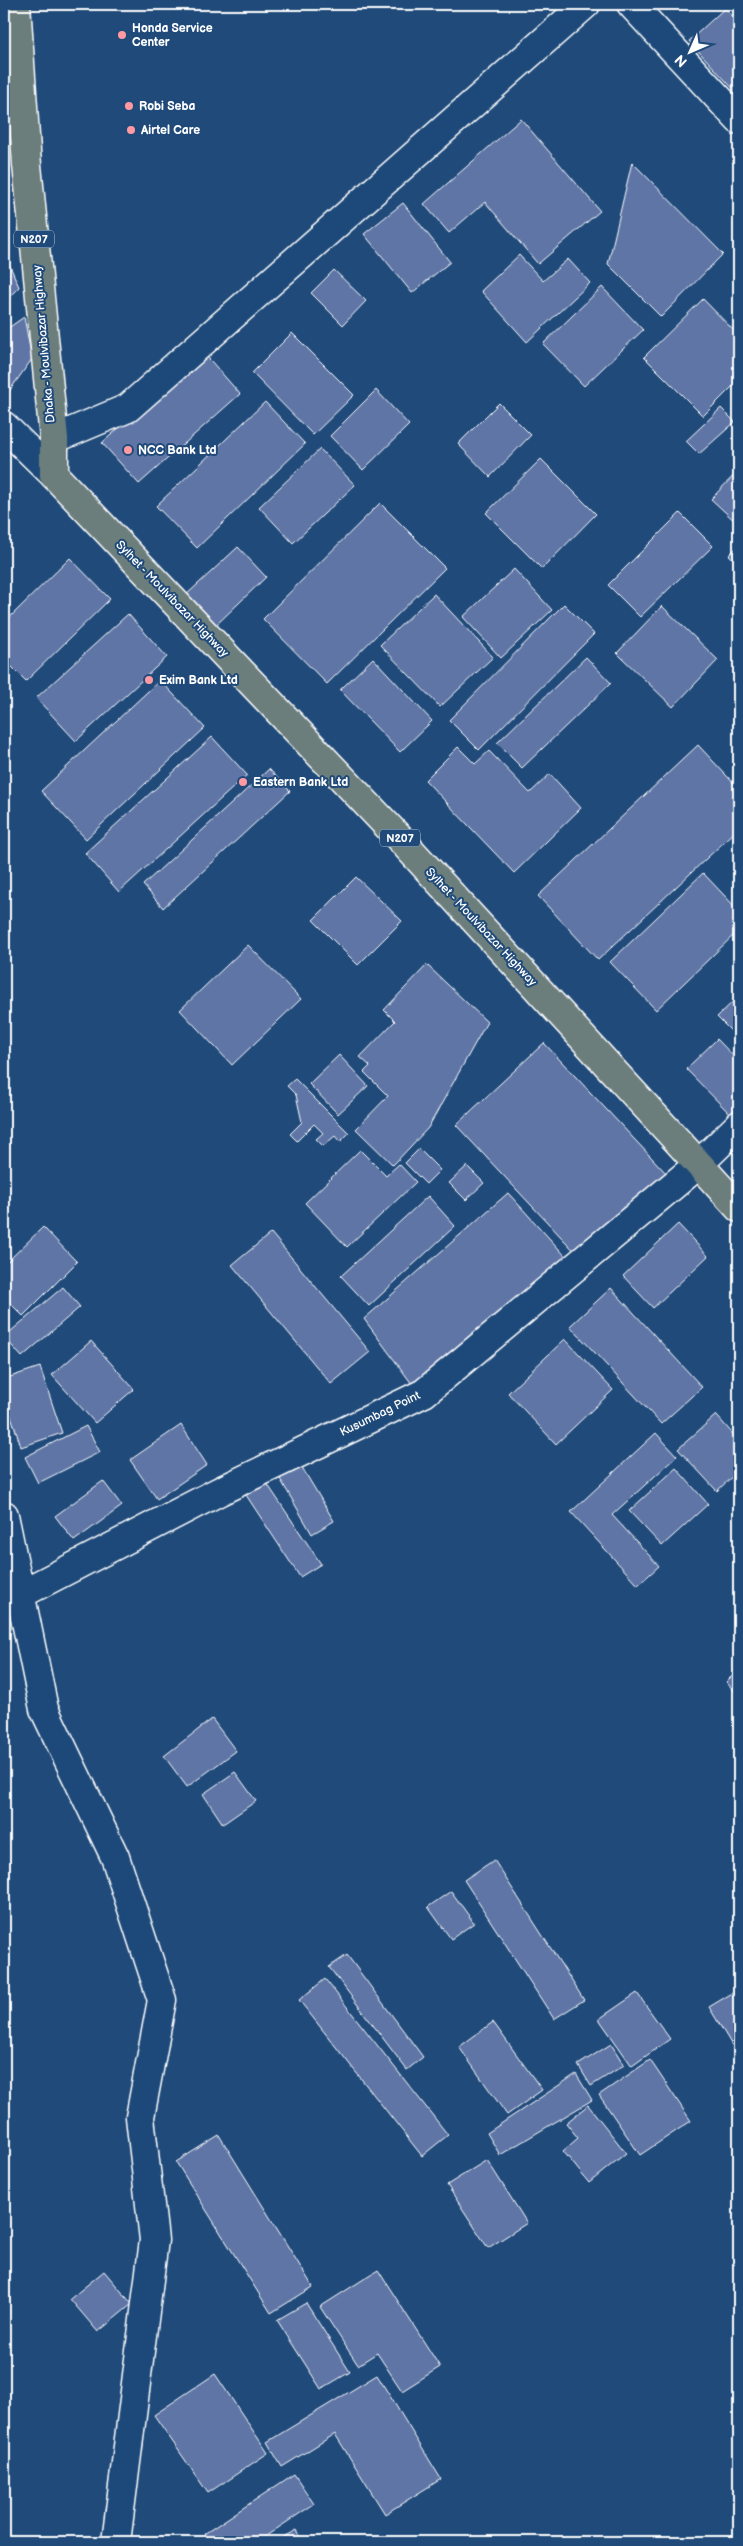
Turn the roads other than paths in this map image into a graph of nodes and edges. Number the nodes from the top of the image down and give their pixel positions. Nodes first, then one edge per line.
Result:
1 (16, 4) edge
2 (586, 4) edge
3 (631, 4) edge
4 (739, 120) edge
5 (4, 426) edge
6 (54, 439) junction
7 (54, 475) junction
8 (739, 1125) edge
9 (699, 1164) junction
10 (739, 1208) edge
11 (4, 1515) edge
12 (21, 1594) junction
13 (116, 2542) edge

1 - 6 highway, Dhaka - Moulvibazar Highway / N207
2 - 6 street
3 - 4 street
5 - 7 street
6 - 7 highway, Dhaka - Moulvibazar Highway / N207
7 - 9 highway, Sylhet - Moulvibazar Highway / N207
8 - 9 street, Kusumbag Point
9 - 10 highway, Sylhet - Moulvibazar Highway / N207
9 - 12 street, Kusumbag Point
11 - 12 street
12 - 13 street

